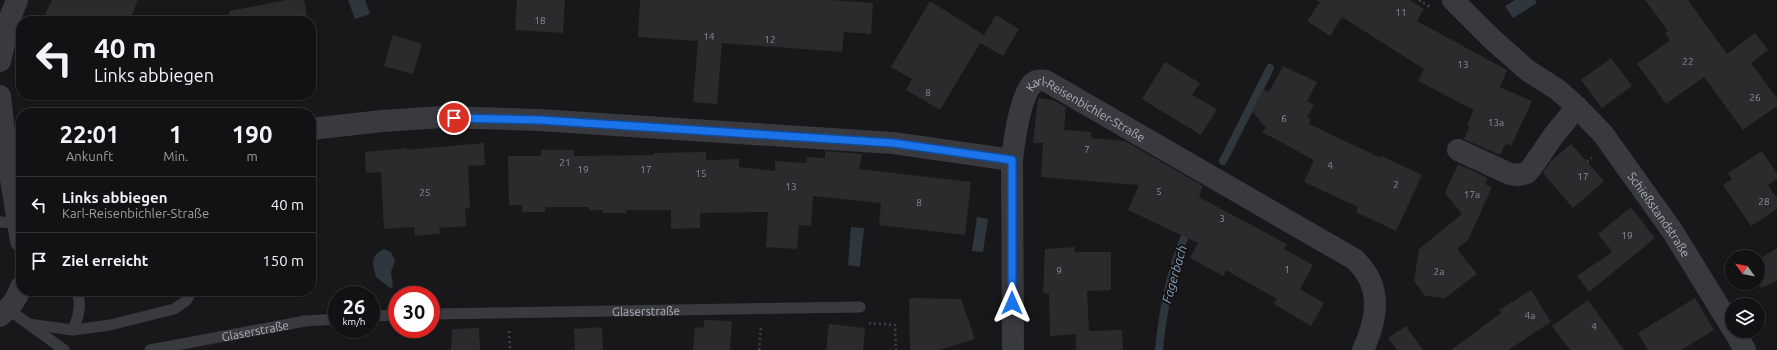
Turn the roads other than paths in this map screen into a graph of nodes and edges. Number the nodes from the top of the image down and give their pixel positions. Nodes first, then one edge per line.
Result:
1 (1453, 0) edge
2 (9, 11) edge
3 (0, 61) edge
4 (0, 96) edge
5 (1577, 107) junction
6 (316, 128) edge
7 (1458, 150) dead end
8 (1012, 160) junction
9 (13, 228) edge
10 (17, 296) edge
11 (78, 296) edge
12 (189, 296) edge
13 (860, 307) road end
14 (4, 313) edge
15 (440, 314) edge
16 (1725, 316) edge
17 (328, 320) edge
18 (28, 324) junction
19 (73, 330) junction
20 (1738, 338) edge
21 (64, 350) edge
22 (150, 350) edge
23 (1013, 350) edge
24 (1363, 350) edge
25 (1745, 350) edge

1 - 5 street, Schießstandstraße
2 - 3 street
4 - 9 street
5 - 7 street
5 - 16 street, Schießstandstraße
6 - 8 street
8 - 23 street
8 - 24 street, Karl-Reisenbichler-Straße
10 - 14 street
11 - 19 lane
12 - 19 lane
13 - 15 lane, Glaserstraße
14 - 18 lane
17 - 22 lane, Glaserstraße
18 - 19 lane
18 - 21 lane
20 - 25 street

